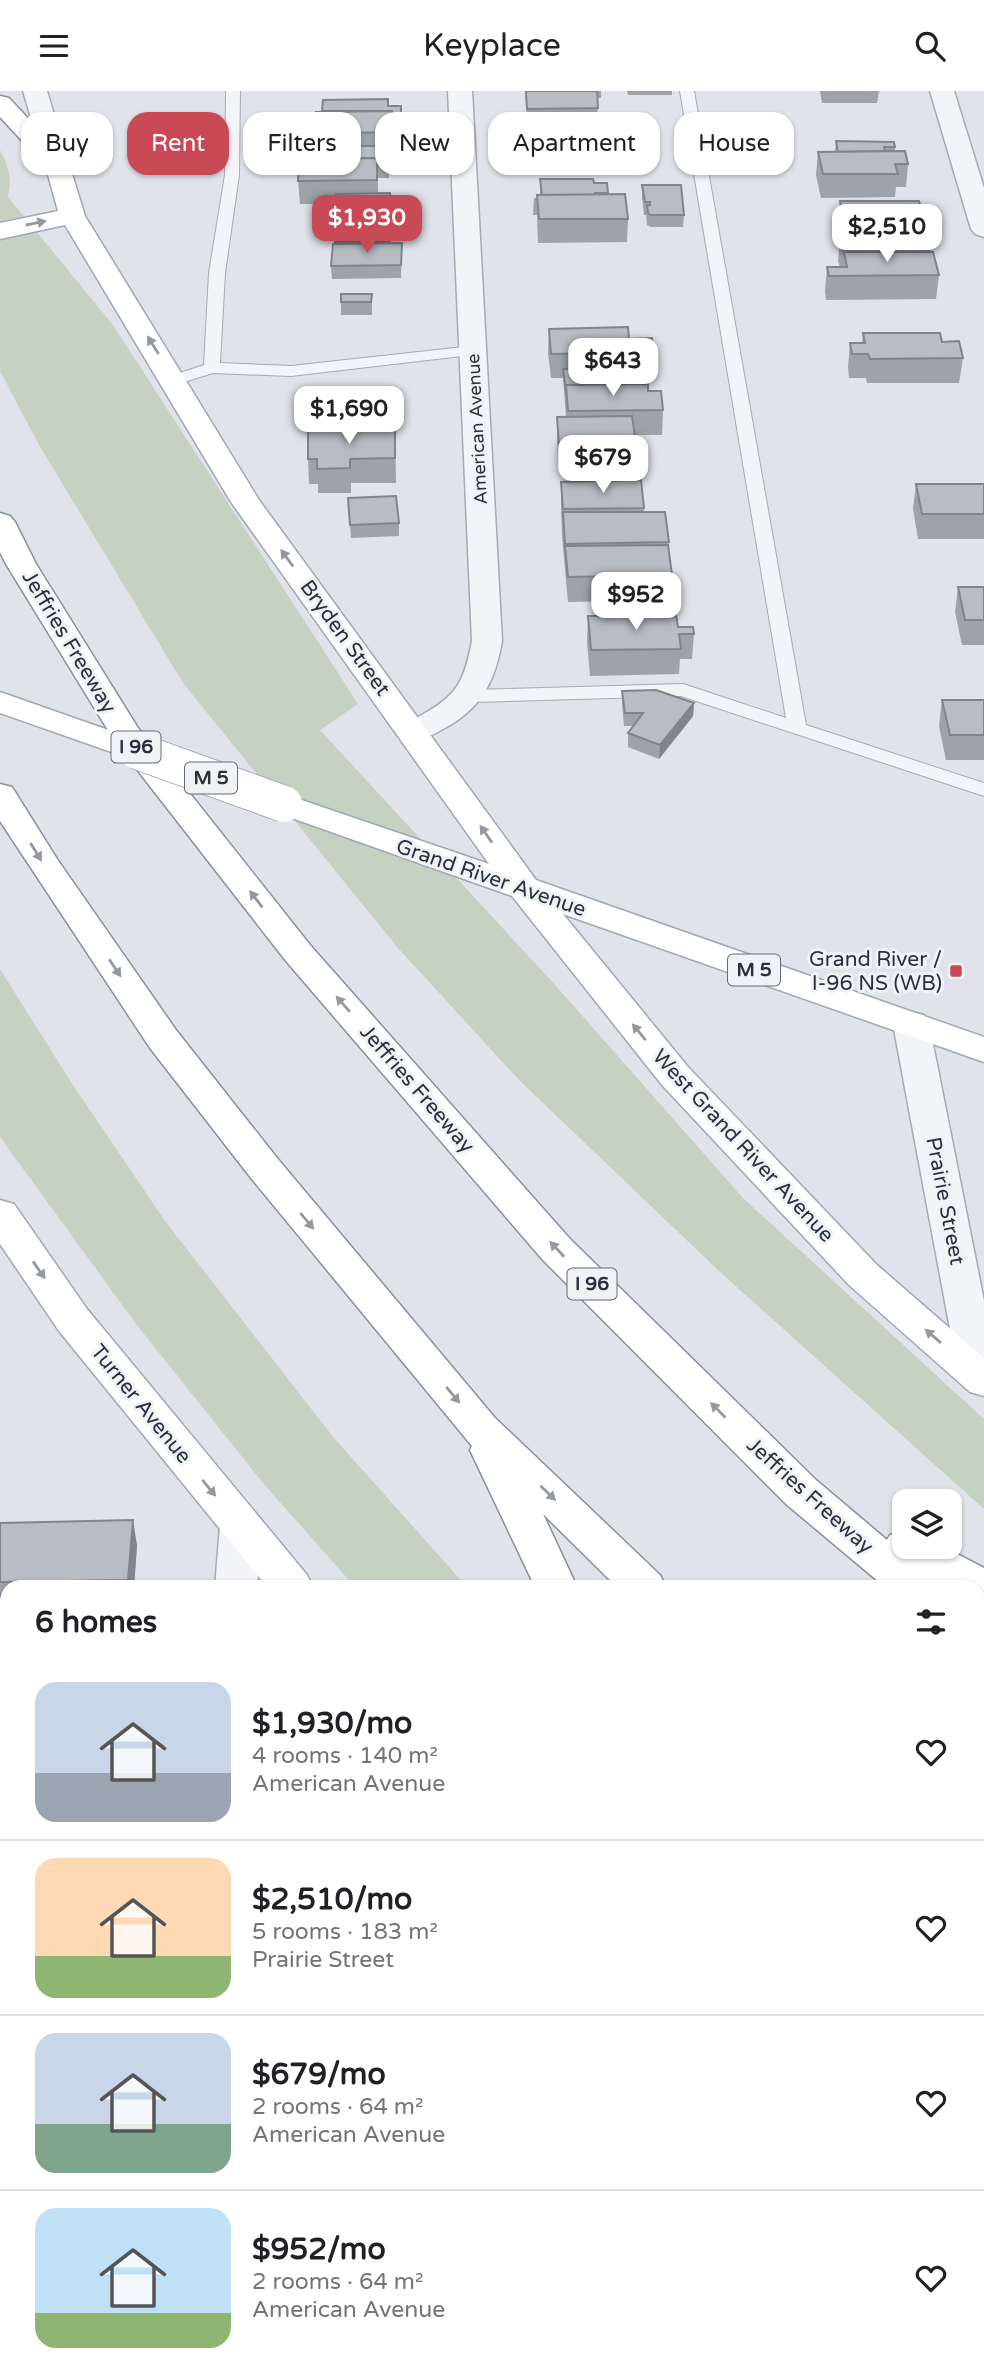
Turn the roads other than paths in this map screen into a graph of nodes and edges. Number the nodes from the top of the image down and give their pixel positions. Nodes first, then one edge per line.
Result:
1 (35, 91) edge
2 (233, 91) edge
3 (460, 91) edge
4 (687, 91) edge
5 (942, 91) edge
6 (0, 103) edge
7 (41, 112) edge
8 (21, 125) edge
9 (60, 175) edge
10 (72, 216) junction
11 (984, 229) edge
12 (0, 231) edge
13 (473, 351) junction
14 (212, 367) junction
15 (174, 380) junction
16 (0, 522) edge
17 (471, 696) junction
18 (0, 702) edge
19 (797, 728) junction
20 (413, 732) junction
21 (984, 790) edge
22 (0, 794) edge
23 (525, 890) junction
24 (911, 1024) junction
25 (984, 1050) edge
26 (0, 1214) edge
27 (982, 1379) edge
28 (481, 1429) junction
29 (801, 1492) junction
30 (241, 1526) junction
31 (892, 1540) edge
32 (928, 1559) edge
33 (237, 1580) edge
34 (286, 1580) edge
35 (553, 1580) edge
36 (638, 1580) edge
37 (906, 1580) edge
38 (969, 1580) edge

1 - 7 street, Bryden Street
2 - 14 lane
3 - 13 street, American Avenue
4 - 19 lane
5 - 11 street
6 - 8 main road
9 - 10 main road, Bryden Street
12 -> 10 main road
15 -> 10 main road, Bryden Street
13 - 14 lane
13 - 17 street, American Avenue
14 - 15 lane
20 -> 15 main road, Bryden Street
29 -> 16 main road, Jeffries Freeway / I 96
17 - 19 lane
17 - 20 street
18 - 23 main road, Grand River Avenue / M 5, bridge
19 - 21 lane
23 -> 20 main road, Bryden Street
22 -> 28 main road
23 - 24 main road, Grand River Avenue / M 5
27 -> 23 main road, West Grand River Avenue
24 - 25 main road, Grand River Avenue / M 5
24 - 27 street, Prairie Street
26 -> 30 main road, Turner Avenue
28 - 35 main road
28 -> 36 main road
29 - 31 main road
29 - 37 main road, Jeffries Freeway / I 96
30 - 33 street
30 - 34 main road, Turner Avenue
32 - 38 main road

